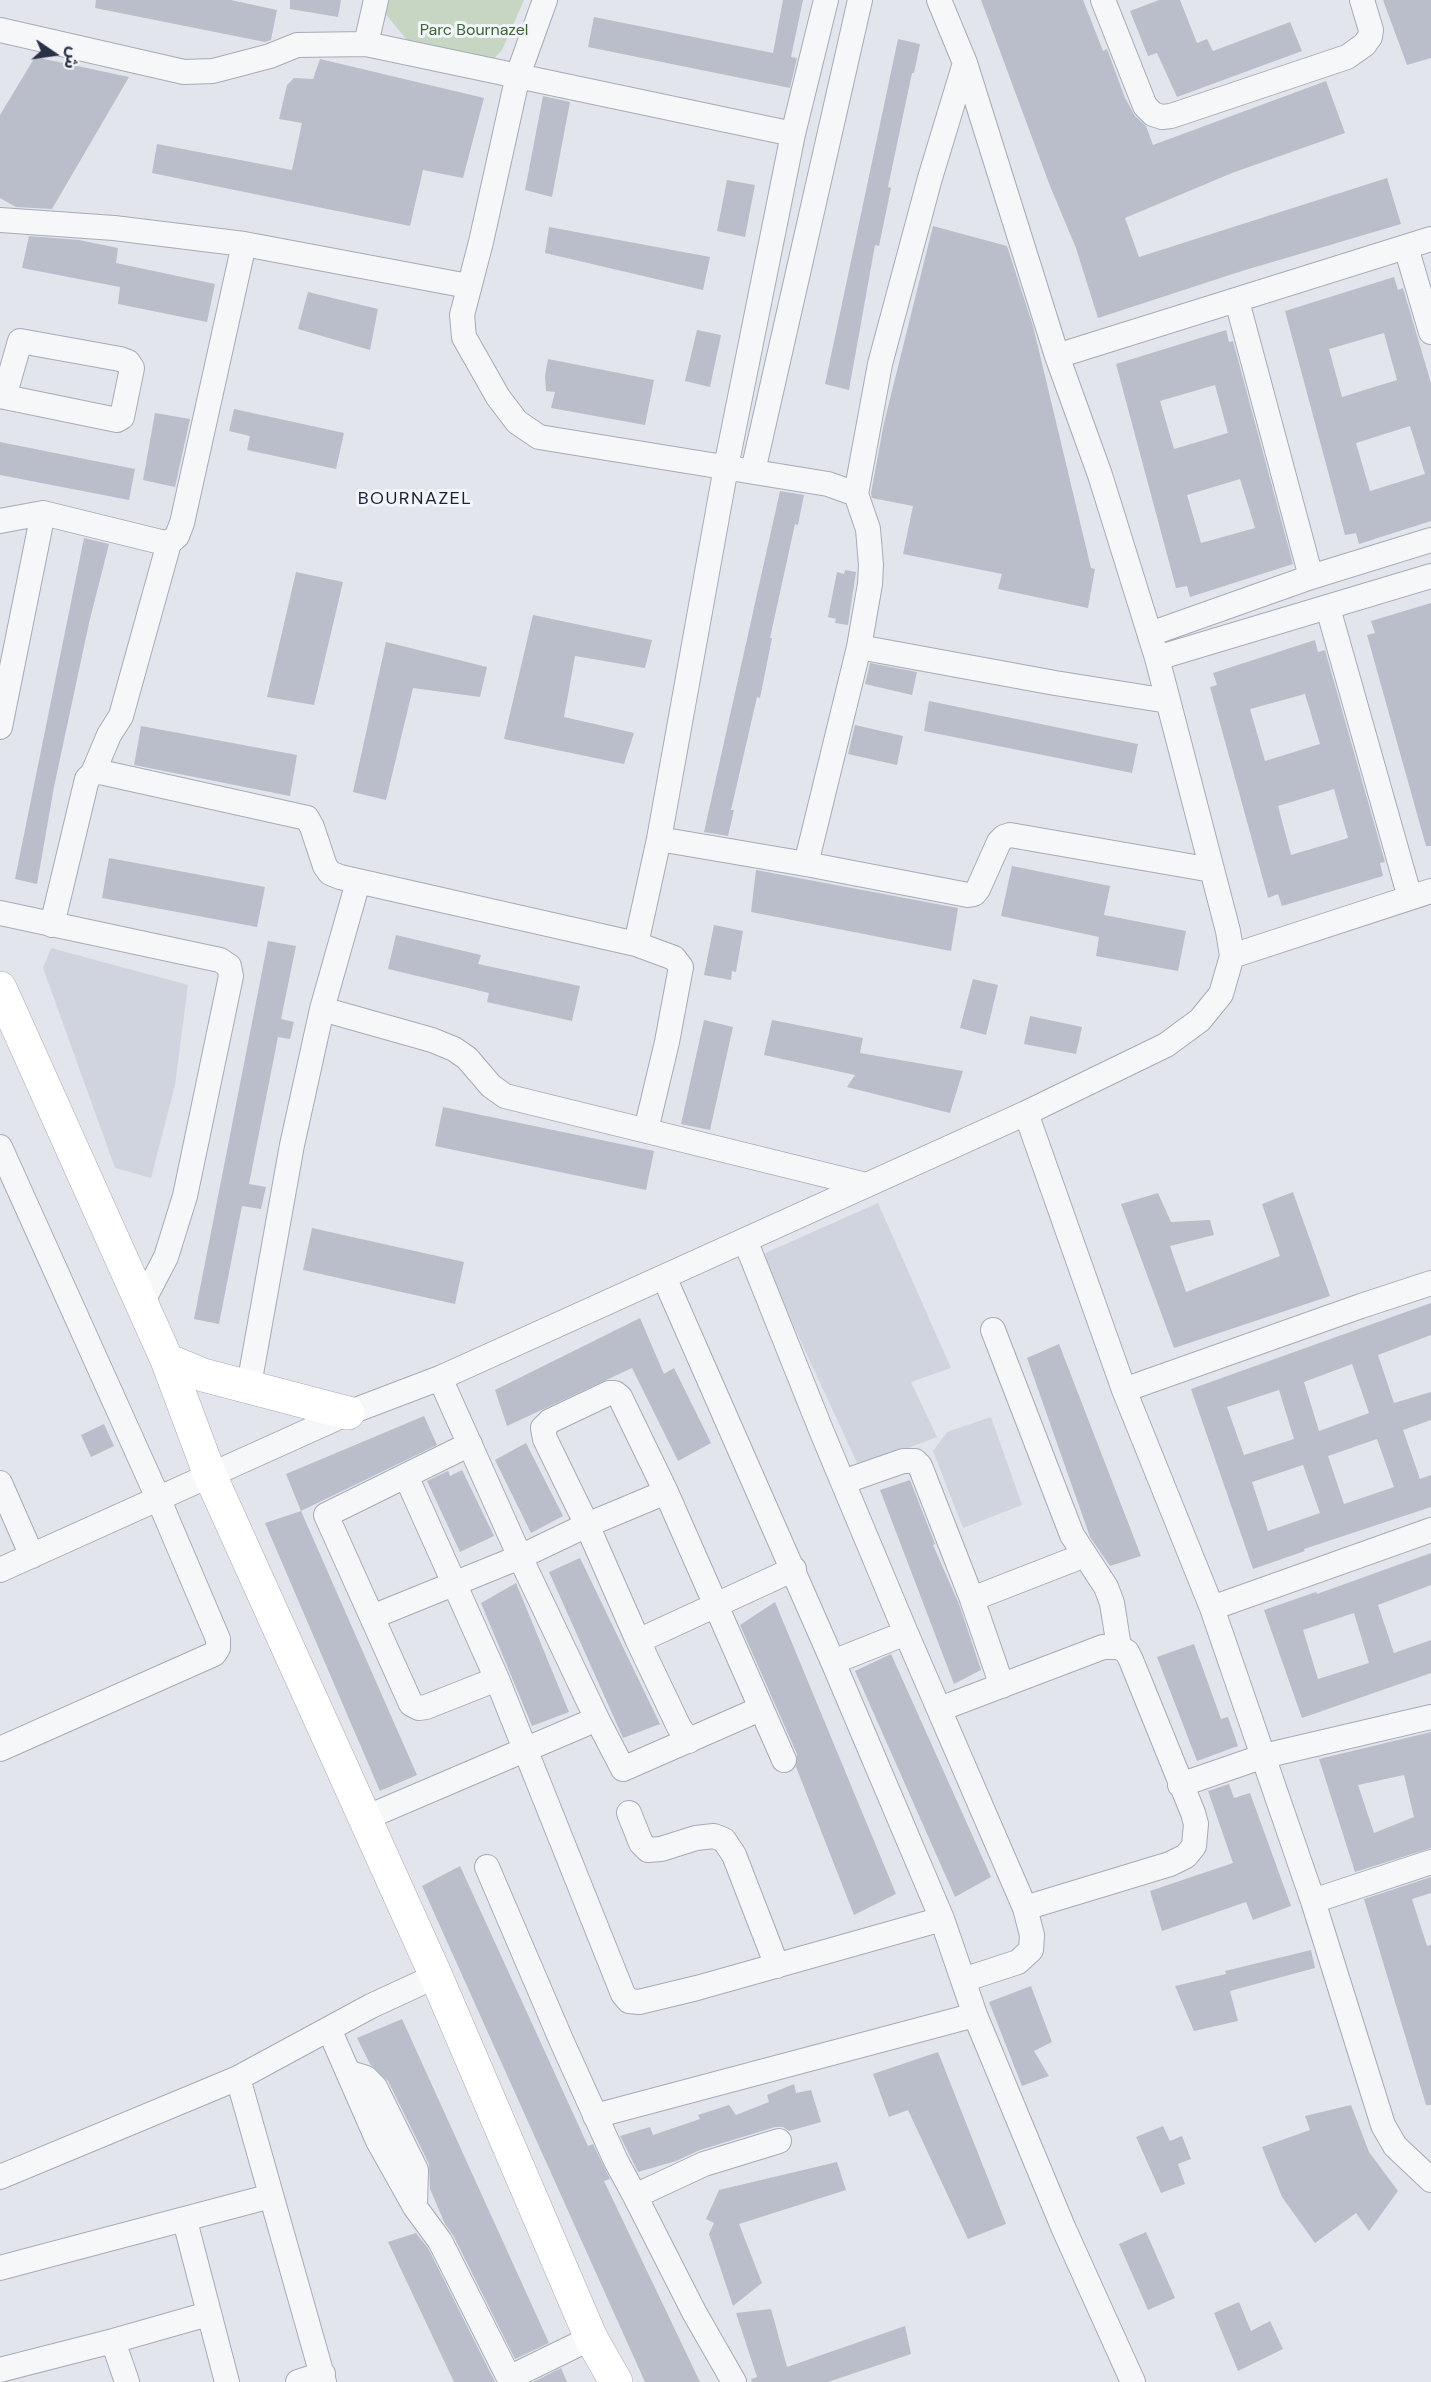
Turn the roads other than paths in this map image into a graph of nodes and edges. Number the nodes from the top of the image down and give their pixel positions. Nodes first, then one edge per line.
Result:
1 (375, 0) edge
2 (545, 0) edge
3 (826, 0) edge
4 (861, 0) edge
5 (939, 0) edge
6 (1362, 0) edge
7 (1109, 2) edge
8 (0, 30) edge
9 (366, 44) junction
10 (965, 63) junction
11 (518, 75) junction
12 (794, 135) junction
13 (0, 220) edge
14 (1431, 239) edge
15 (244, 244) junction
16 (1406, 247) junction
17 (468, 286) junction
18 (1237, 301) junction
19 (1431, 332) edge
20 (1057, 356) junction
21 (2, 397) edge
22 (726, 467) junction
23 (753, 471) junction
24 (856, 494) junction
25 (43, 513) junction
26 (0, 521) edge
27 (1431, 540) edge
28 (169, 543) junction
29 (1431, 576) edge
30 (1311, 577) junction
31 (1328, 608) junction
32 (1150, 634) junction
33 (859, 647) junction
34 (1157, 658) junction
35 (1168, 701) junction
36 (0, 727) edge
37 (93, 772) junction
38 (659, 839) junction
39 (806, 864) junction
40 (1212, 870) junction
41 (358, 882) junction
42 (1420, 895) edge
43 (0, 913) edge
44 (52, 925) junction
45 (636, 944) junction
46 (1232, 956) junction
47 (0, 988) edge
48 (322, 1009) junction
49 (1026, 1113) junction
50 (646, 1130) junction
51 (0, 1147) edge
52 (866, 1185) junction
53 (745, 1240) junction
54 (664, 1277) junction
55 (1431, 1283) edge
56 (142, 1303) junction
57 (993, 1330) dead end
58 (167, 1360) junction
59 (440, 1377) junction
60 (249, 1385) junction
61 (1124, 1390) junction
62 (348, 1413) junction
63 (470, 1444) junction
64 (210, 1475) junction
65 (406, 1476) junction
66 (843, 1482) junction
67 (0, 1483) edge
68 (666, 1492) junction
69 (158, 1498) junction
70 (587, 1525) junction
71 (1431, 1530) edge
72 (1085, 1555) junction
73 (32, 1556) junction
74 (520, 1557) junction
75 (794, 1569) junction
76 (0, 1570) edge
77 (453, 1583) junction
78 (972, 1599) junction
79 (715, 1607) junction
80 (1212, 1608) junction
81 (372, 1617) junction
82 (906, 1633) junction
83 (638, 1641) junction
84 (1119, 1647) junction
85 (833, 1662) junction
86 (497, 1679) junction
87 (1002, 1686) junction
88 (760, 1709) junction
89 (940, 1709) junction
90 (1431, 1717) edge
91 (597, 1719) junction
92 (689, 1741) junction
93 (524, 1748) junction
94 (0, 1749) edge
95 (1264, 1756) junction
96 (784, 1760) dead end
97 (1180, 1785) junction
98 (629, 1813) dead end
99 (363, 1819) junction
100 (1431, 1862) edge
101 (487, 1867) dead end
102 (1313, 1901) junction
103 (1025, 1908) junction
104 (942, 1919) junction
105 (777, 1966) junction
106 (436, 1976) junction
107 (963, 1980) junction
108 (975, 2015) junction
109 (329, 2029) junction
110 (238, 2078) junction
111 (596, 2116) junction
112 (779, 2141) dead end
113 (0, 2177) edge
114 (1431, 2180) edge
115 (271, 2196) junction
116 (634, 2196) junction
117 (185, 2221) junction
118 (0, 2268) edge
119 (208, 2313) junction
120 (591, 2338) junction
121 (113, 2341) junction
122 (0, 2370) edge
123 (324, 2378) edge
124 (510, 2380) edge
125 (127, 2382) edge
126 (227, 2382) edge
127 (298, 2382) edge
128 (616, 2382) edge
129 (734, 2382) edge
130 (1133, 2382) edge

1 - 9 street
2 - 11 street
3 - 12 street
4 - 23 street
5 - 10 street
6 - 7 street
8 - 9 street
9 - 11 street
10 - 20 street
10 - 24 street
11 - 12 street
11 - 17 street
12 - 22 street
13 - 15 street
14 - 16 street
15 - 17 street
15 - 28 street
16 - 18 street
16 - 19 street
17 - 22 street
18 - 20 street
18 - 30 street
20 - 32 street
21 - 21 street
22 - 23 street
22 - 38 street
23 - 24 street
24 - 33 street
25 - 26 street
25 - 28 street
25 - 36 street
27 - 30 street
28 - 37 street
29 - 31 street
30 - 32 street
31 - 34 street
31 - 42 street
32 - 34 street
33 - 35 street
33 - 39 street
34 - 35 street
35 - 40 street
37 - 41 street
37 - 44 street
38 - 39 street
38 - 45 street
39 - 40 street
40 - 46 street
41 - 45 street
41 - 48 street
42 - 46 street
43 - 44 street
44 - 56 street
45 - 50 street
46 - 49 street
47 - 56 street
48 - 50 street
48 - 60 street
49 - 52 street
49 - 61 street
50 - 52 street
51 - 69 street
52 - 53 street
53 - 54 street
53 - 66 street
54 - 59 street
54 - 75 street
55 - 61 street
56 - 58 street
57 - 72 street
58 - 60 street
58 - 64 street
59 - 62 street
59 - 63 street
60 - 62 street
61 - 80 street
62 - 64 street
63 - 65 street
63 - 74 street
64 - 69 street
64 - 99 street
65 - 77 street
65 - 81 street
66 - 78 street
66 - 82 street
67 - 73 street
68 - 70 street
68 - 70 street
68 - 79 street
69 - 73 street
69 - 94 street
70 - 74 street
70 - 83 street
71 - 80 street
72 - 78 street
72 - 84 street
73 - 76 street
74 - 77 street
74 - 91 street
75 - 79 street
75 - 85 street
77 - 81 street
77 - 86 street
78 - 87 street
79 - 83 street
79 - 88 street
80 - 95 street
81 - 86 street
82 - 85 street
82 - 89 street
83 - 92 street
84 - 87 street
84 - 97 street
85 - 104 street
86 - 93 street
87 - 89 street
88 - 92 street
88 - 96 street
89 - 103 street
90 - 95 street
91 - 92 street
91 - 93 street
93 - 99 street
93 - 105 street
95 - 97 street
95 - 102 street
97 - 103 street
98 - 105 street
99 - 106 street
100 - 102 street
101 - 111 street
102 - 114 street
103 - 107 street
104 - 105 street
104 - 107 street
106 - 109 street
106 - 120 street
107 - 108 street
108 - 111 street
108 - 130 street
109 - 110 street
109 - 124 street
110 - 113 street
110 - 115 street
111 - 116 street
112 - 116 street
115 - 117 street
115 - 123 street
116 - 129 street
117 - 118 street
117 - 119 street
119 - 121 street
119 - 126 street
120 - 124 street
120 - 128 street
121 - 122 street
121 - 125 street
123 - 127 street

